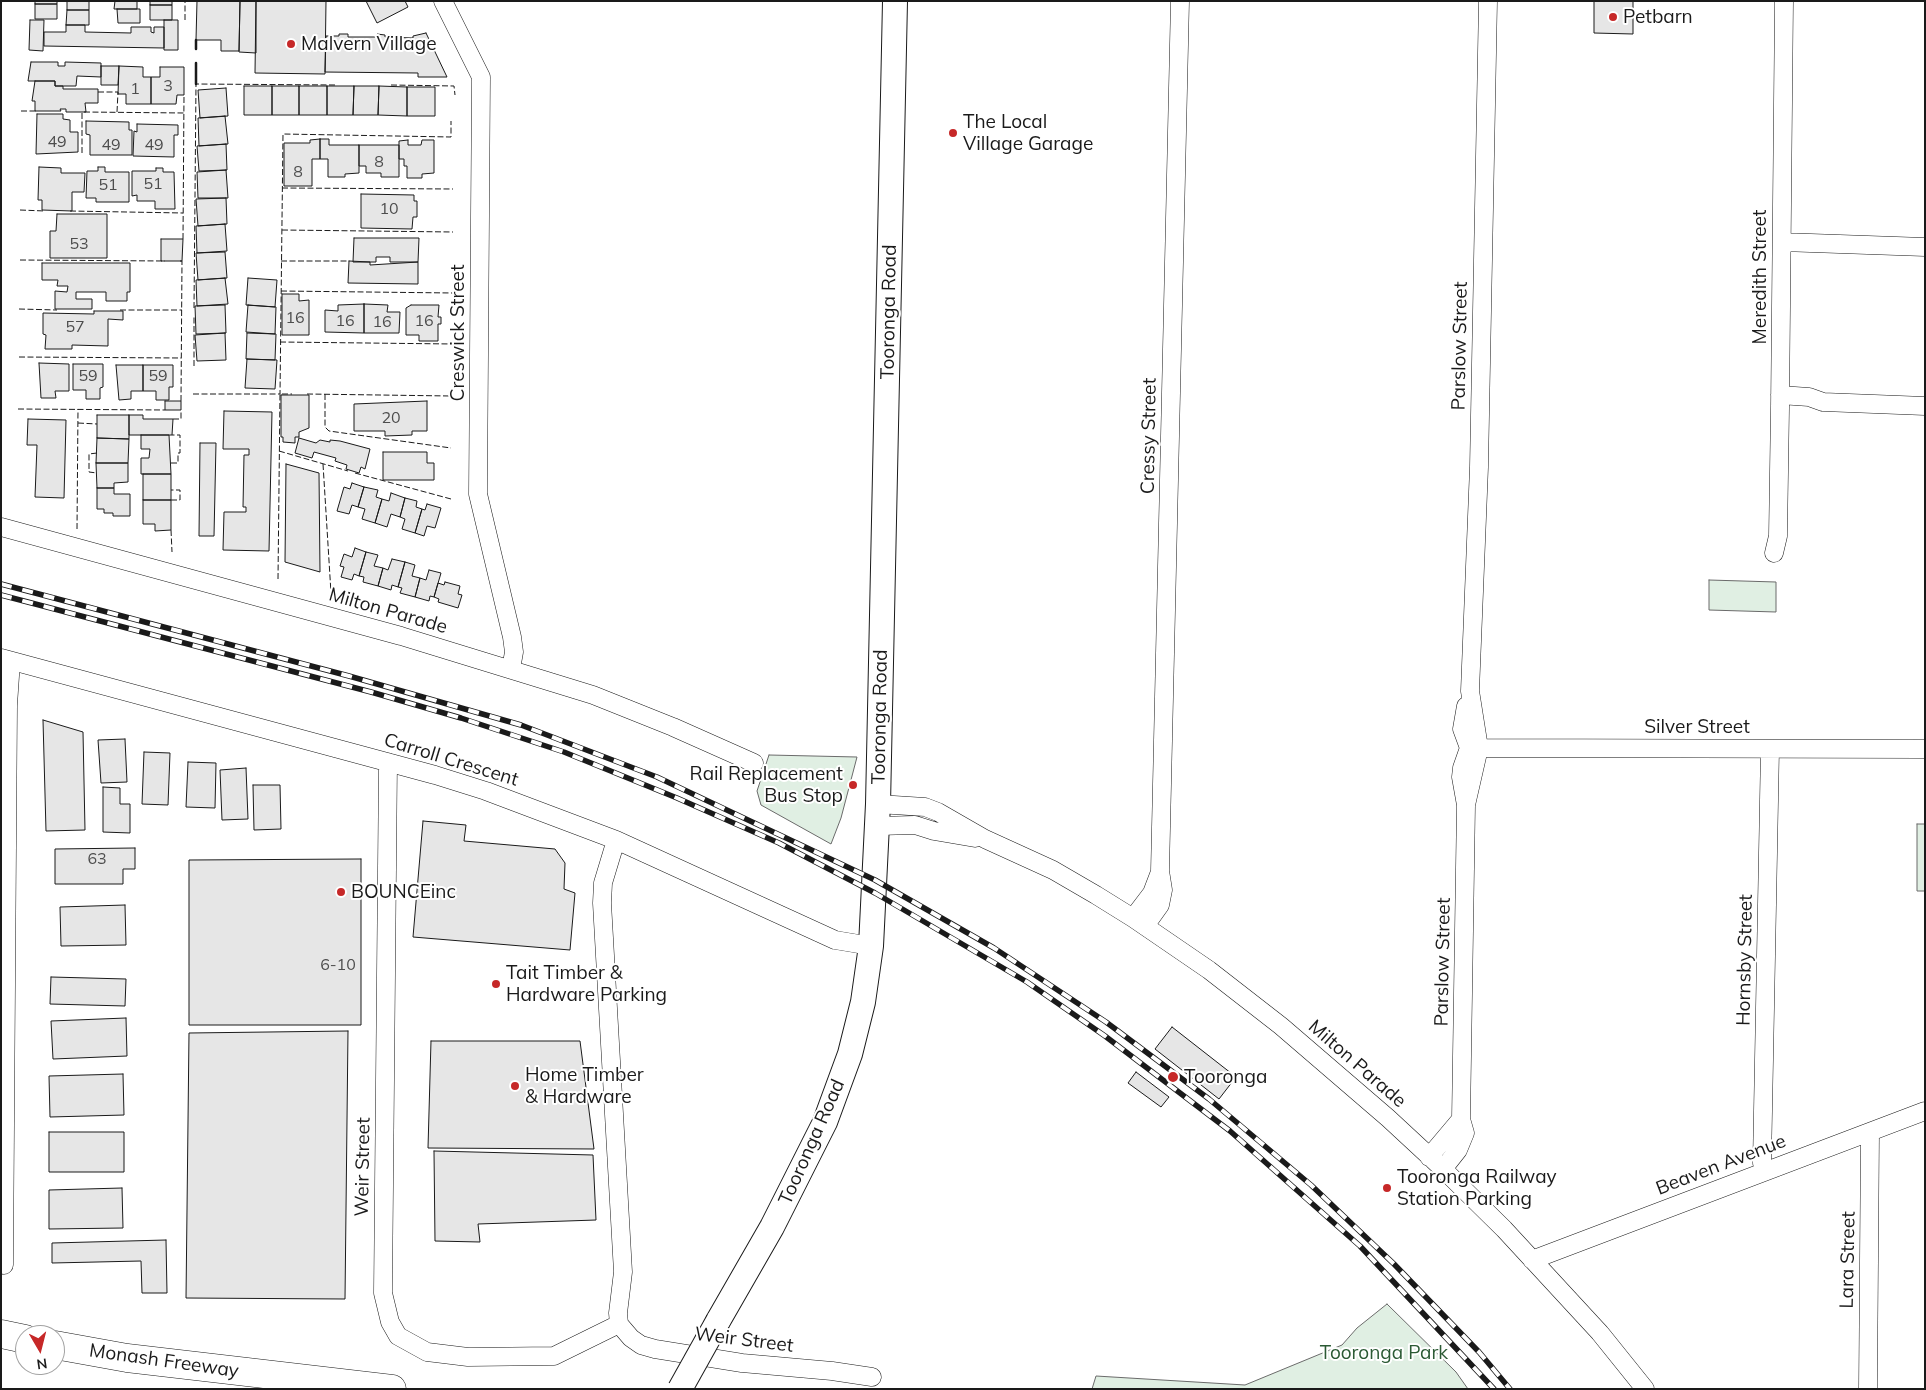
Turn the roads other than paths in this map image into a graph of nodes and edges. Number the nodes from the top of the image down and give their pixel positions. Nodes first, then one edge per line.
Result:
1 (443, 1) edge
2 (895, 1) edge
3 (1180, 1) edge
4 (1488, 1) edge
5 (1784, 1) edge
6 (1782, 242) junction
7 (1925, 247) edge
8 (1780, 401) junction
9 (1925, 406) edge
10 (1, 527) edge
11 (1774, 553) dead end
12 (6, 660) edge
13 (510, 669) junction
14 (1474, 748) junction
15 (1770, 749) junction
16 (1925, 749) edge
17 (388, 762) junction
18 (754, 763) dead end
19 (877, 815) junction
20 (616, 840) junction
21 (1139, 922) junction
22 (872, 946) junction
23 (1925, 1111) edge
24 (1461, 1119) junction
25 (1870, 1132) junction
26 (1429, 1157) junction
27 (1443, 1169) junction
28 (1765, 1171) junction
29 (1532, 1260) junction
30 (4, 1265) dead end
31 (620, 1324) junction
32 (1, 1334) edge
33 (15, 1337) edge
34 (65, 1347) edge
35 (872, 1378) dead end
36 (392, 1389) edge
37 (680, 1389) edge
38 (1645, 1389) edge
39 (1868, 1389) edge

1 - 13 street, Creswick Street
2 - 19 main road, Tooronga Road
3 - 21 street, Cressy Street
4 - 14 street, Parslow Street
5 - 6 street, Meredith Street
6 - 7 street
6 - 8 street, Meredith Street
8 - 9 street
8 - 11 street, Meredith Street
10 - 13 street, Milton Parade
12 - 17 street, Carroll Crescent
12 - 30 street
13 - 18 street, Milton Parade
14 - 15 street, Silver Street
14 - 24 street, Parslow Street
15 - 16 street, Silver Street
15 - 28 street, Hornsby Street
17 - 20 street, Carroll Crescent
17 - 31 street, Weir Street
19 - 21 street, Milton Parade
19 - 22 main road, Tooronga Road
20 - 22 street, Carroll Crescent
20 - 31 street
21 - 26 street, Milton Parade
22 - 37 main road, Tooronga Road, bridge
23 - 25 street, Beaven Avenue
24 - 26 street
24 - 27 street, Parslow Street
25 - 28 street, Beaven Avenue
25 - 39 street, Lara Street
26 - 27 street, Milton Parade
27 - 29 street, Milton Parade
28 - 29 street, Beaven Avenue
29 - 38 street, Milton Parade
31 - 35 street, Weir Street
32 - 33 highway
34 - 36 highway, Monash Freeway

